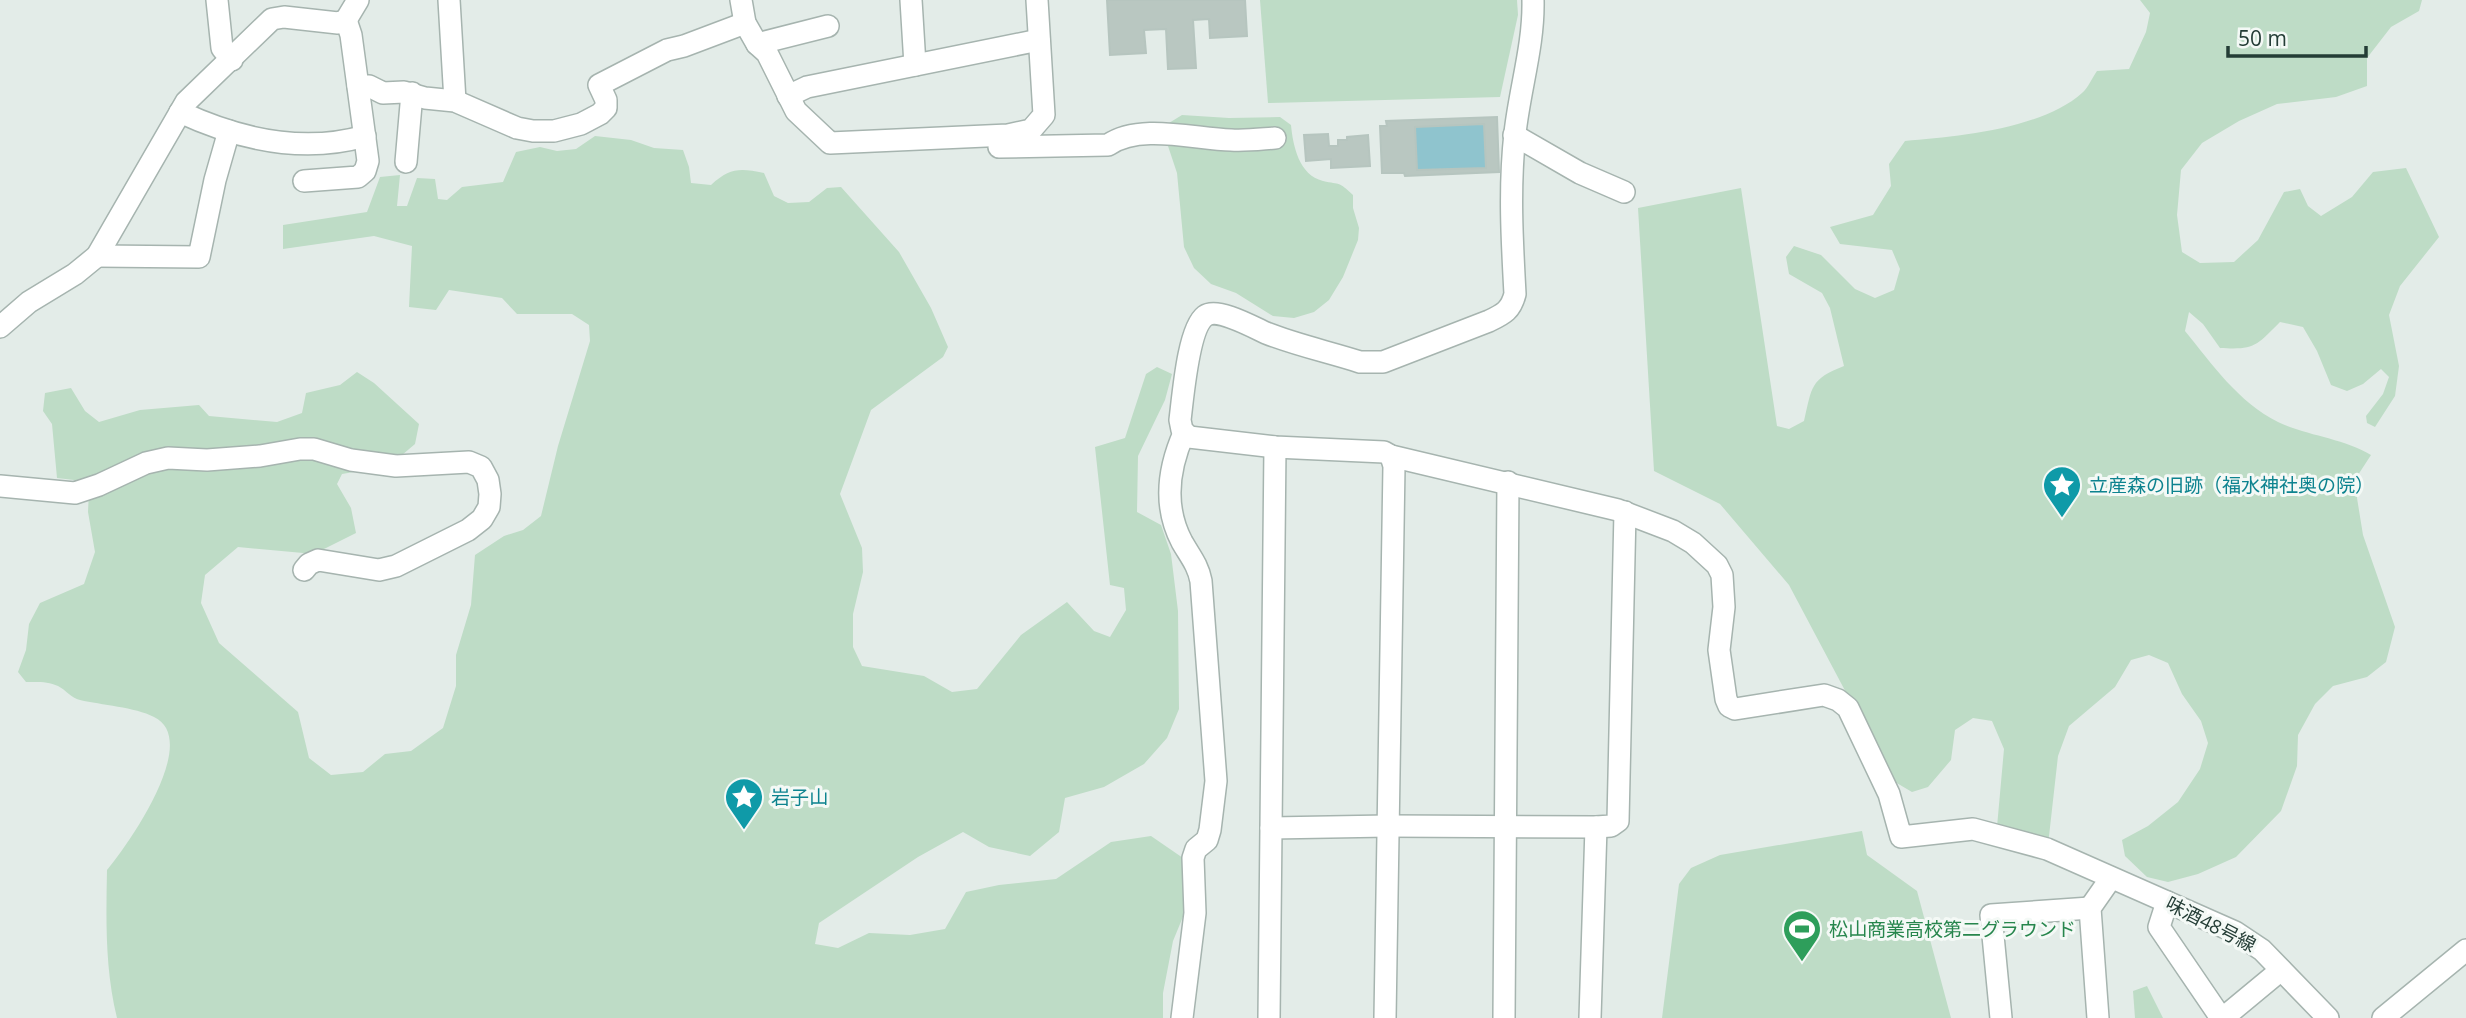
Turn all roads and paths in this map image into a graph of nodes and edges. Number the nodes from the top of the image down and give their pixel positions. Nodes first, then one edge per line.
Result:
1 (217, 0) edge
2 (358, 0) edge
3 (449, 0) edge
4 (741, 0) edge
5 (911, 0) edge
6 (1037, 0) edge
7 (1533, 0) edge
8 (346, 20) junction
9 (745, 23) junction
10 (828, 26) dead end
11 (1039, 40) junction
12 (757, 44) junction
13 (232, 60) junction
14 (915, 65) junction
15 (359, 86) junction
16 (412, 93) junction
17 (788, 96) junction
18 (455, 102) junction
19 (180, 112) junction
20 (229, 131) junction
21 (1514, 135) junction
22 (365, 136) junction
23 (969, 137) junction
24 (1276, 138) dead end
25 (406, 162) dead end
26 (304, 181) dead end
27 (1624, 192) dead end
28 (97, 256) junction
29 (0, 327) edge
30 (1184, 433) junction
31 (1275, 447) junction
32 (1391, 456) junction
33 (1508, 482) junction
34 (0, 486) edge
35 (1625, 512) junction
36 (304, 570) dead end
37 (1388, 826) junction
38 (1507, 826) junction
39 (1596, 827) junction
40 (1272, 828) junction
41 (2111, 878) junction
42 (2167, 902) junction
43 (2091, 908) junction
44 (2466, 950) edge
45 (2281, 970) junction
46 (1182, 1018) edge
47 (1269, 1018) edge
48 (1385, 1018) edge
49 (1504, 1018) edge
50 (1590, 1018) edge
51 (2001, 1018) edge
52 (2098, 1018) edge
53 (2222, 1018) edge
54 (2328, 1018) edge
55 (2382, 1018) edge

1 - 13 street
2 - 8 street
3 - 18 street
4 - 9 street
5 - 14 street
6 - 11 street
7 - 21 street
8 - 13 street
8 - 15 street
9 - 12 street
9 - 18 street
10 - 12 street
11 - 14 street
11 - 23 street
12 - 17 street
13 - 19 street
14 - 17 street
15 - 16 street
15 - 22 street
16 - 18 street
16 - 25 street
17 - 23 street
19 - 20 street
19 - 28 street
20 - 22 street
20 - 28 street
21 - 27 street
21 - 30 street
22 - 26 street
23 - 24 street
28 - 29 street
30 - 31 street
30 - 46 street
31 - 32 street
31 - 40 street
32 - 33 street
32 - 37 street
33 - 35 street
33 - 38 street
34 - 36 street
35 - 39 street
35 - 41 street, 味酒48号線
37 - 38 street
37 - 40 street
37 - 48 street
38 - 39 street
38 - 49 street
39 - 50 street
40 - 47 street
41 - 42 street, 味酒48号線
41 - 43 street
42 - 45 street, 味酒48号線
42 - 53 street
43 - 51 street
43 - 52 street
44 - 55 street
45 - 53 street
45 - 54 street, 味酒48号線

